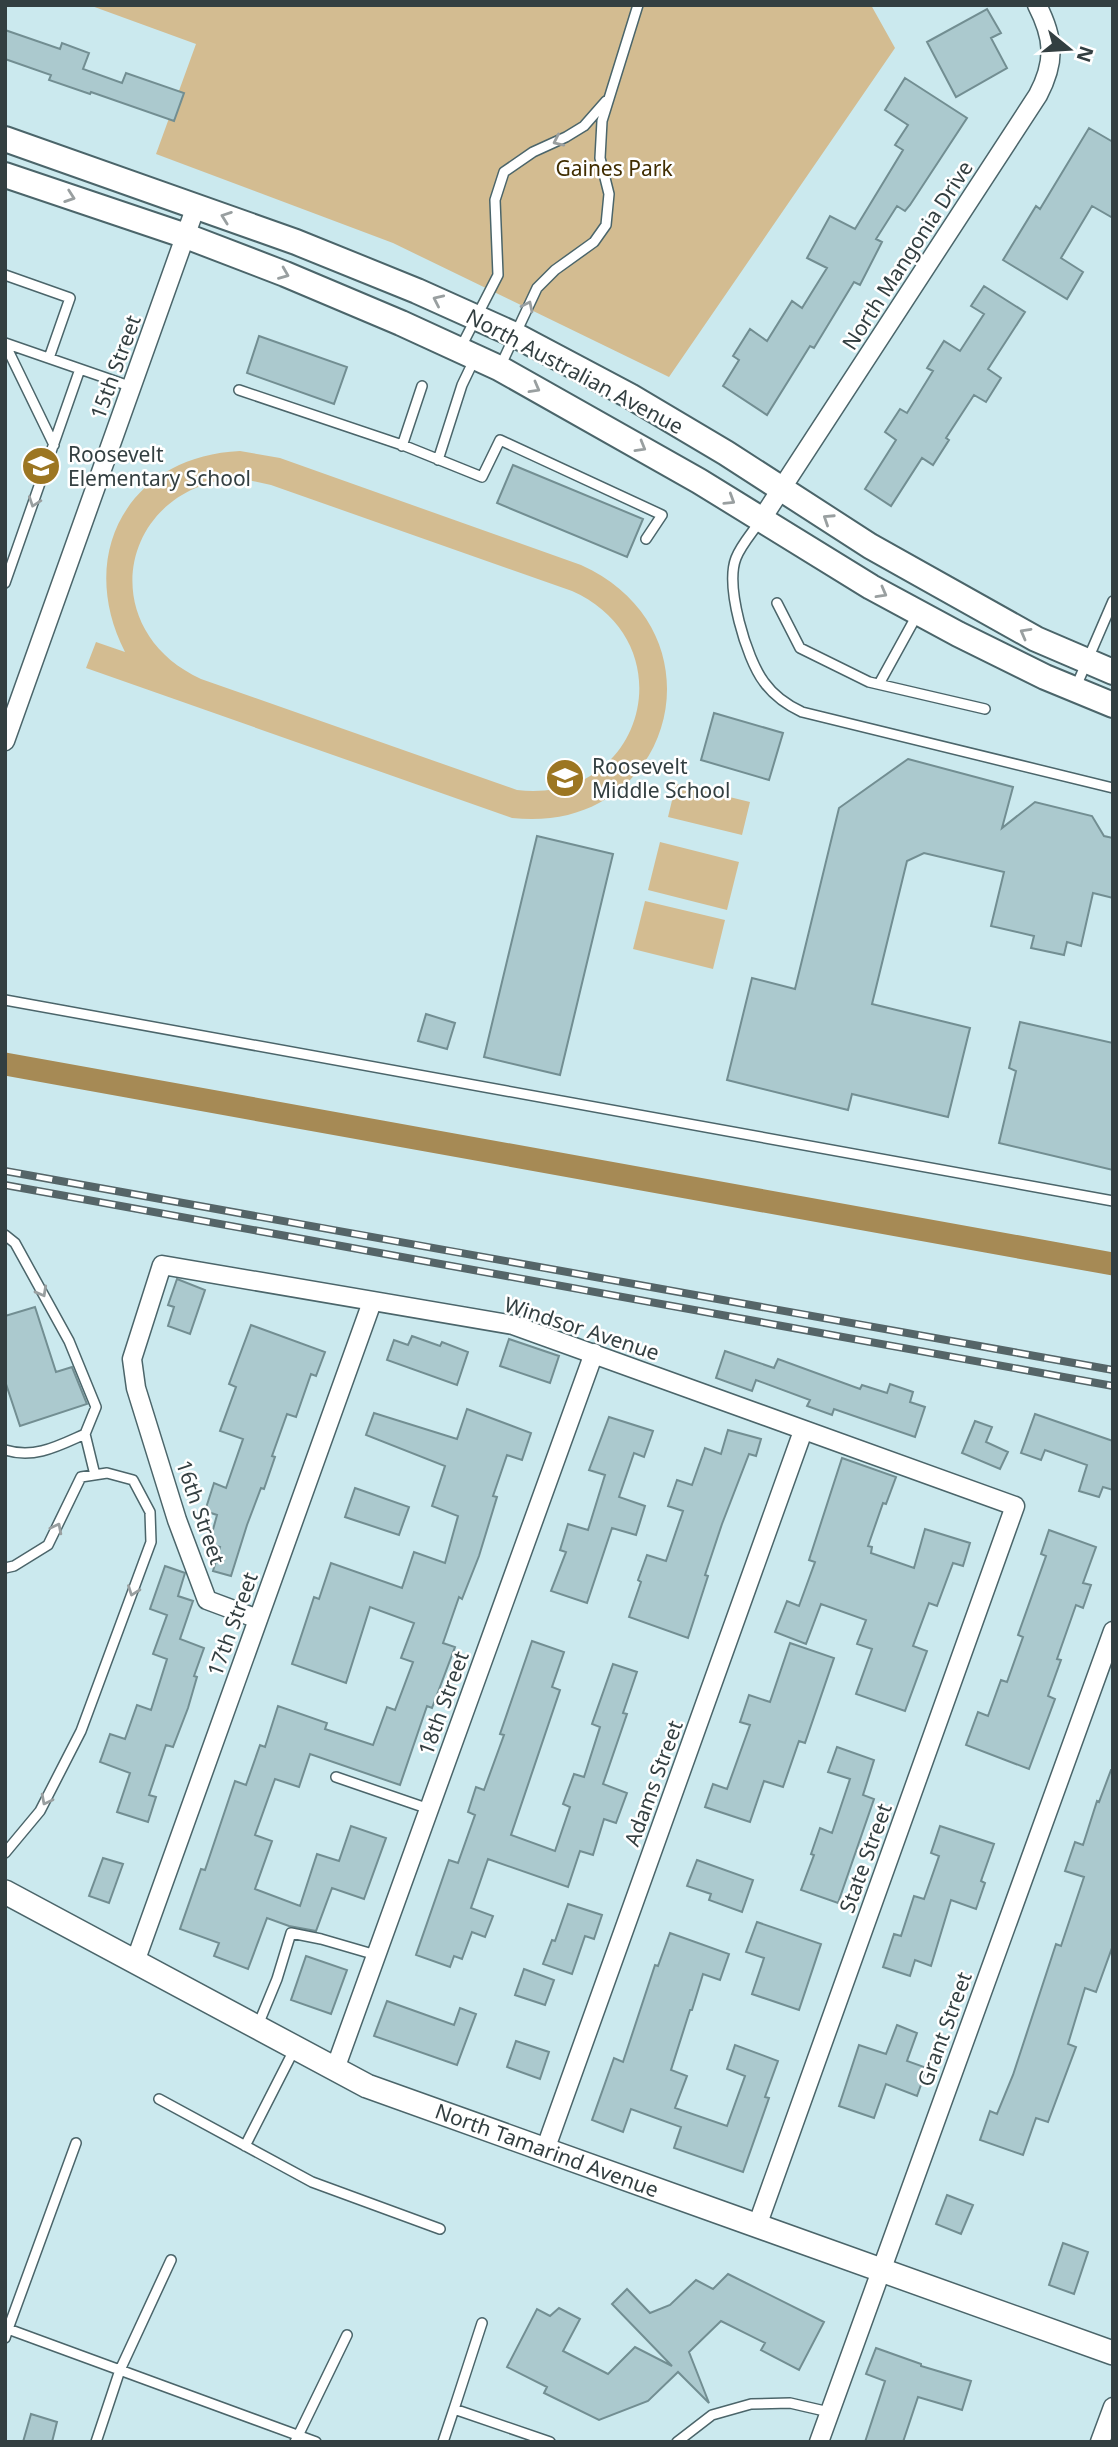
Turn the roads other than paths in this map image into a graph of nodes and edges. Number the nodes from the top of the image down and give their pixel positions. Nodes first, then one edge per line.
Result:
1 (638, 5) edge
2 (1037, 5) edge
3 (610, 97) junction
4 (5, 139) edge
5 (5, 174) edge
6 (196, 206) junction
7 (186, 236) junction
8 (5, 275) edge
9 (475, 317) junction
10 (515, 335) junction
11 (5, 344) edge
12 (468, 353) junction
13 (49, 358) junction
14 (499, 368) junction
15 (80, 369) junction
16 (422, 386) dead end
17 (132, 387) junction
18 (239, 390) dead end
19 (54, 445) junction
20 (402, 446) junction
21 (438, 460) junction
22 (782, 489) junction
23 (761, 520) junction
24 (646, 539) dead end
25 (5, 583) edge
26 (1113, 601) edge
27 (777, 603) dead end
28 (919, 613) junction
29 (1087, 661) junction
30 (1113, 672) edge
31 (879, 684) junction
32 (1075, 689) junction
33 (1113, 705) edge
34 (985, 709) dead end
35 (5, 741) edge
36 (1113, 788) edge
37 (5, 1000) edge
38 (1113, 1201) edge
39 (5, 1235) edge
40 (372, 1302) junction
41 (594, 1353) junction
42 (136, 1388) joint
43 (803, 1432) junction
44 (85, 1434) junction
45 (5, 1450) edge
46 (95, 1475) junction
47 (1016, 1506) joint
48 (5, 1568) edge
49 (258, 1619) junction
50 (1113, 1631) edge
51 (336, 1777) dead end
52 (429, 1809) junction
53 (5, 1853) edge
54 (5, 1892) edge
55 (376, 1955) junction
56 (135, 1962) junction
57 (257, 2027) junction
58 (295, 2047) junction
59 (335, 2069) junction
60 (159, 2099) dead end
61 (76, 2143) dead end
62 (245, 2146) junction
63 (545, 2150) junction
64 (757, 2226) junction
65 (440, 2229) dead end
66 (171, 2260) dead end
67 (881, 2270) junction
68 (482, 2323) dead end
69 (6, 2332) edge
70 (347, 2335) dead end
71 (1113, 2353) edge
72 (120, 2370) junction
73 (1113, 2407) edge
74 (454, 2409) junction
75 (830, 2412) junction
76 (296, 2438) edge
77 (96, 2442) edge
78 (316, 2442) edge
79 (443, 2442) edge
80 (550, 2442) edge
81 (677, 2442) edge
82 (819, 2442) edge
83 (1100, 2442) edge

1 - 3 lane
2 - 22 street, North Mangonia Drive
3 -> 9 lane
10 -> 3 lane
4 - 6 main road, North Australian Avenue
5 -> 7 main road, North Australian Avenue
6 - 7 street, 15th Street
9 -> 6 main road, North Australian Avenue
7 -> 12 main road, North Australian Avenue
7 - 17 street, 15th Street
8 - 13 lane
9 - 10 main road, North Australian Avenue
9 - 12 lane
10 - 14 lane
10 - 22 main road, North Australian Avenue
11 - 13 lane
11 - 19 lane
12 - 14 main road, North Australian Avenue
12 - 21 lane
13 - 15 lane
14 -> 23 main road, North Australian Avenue
15 - 17 lane
15 - 19 lane
16 - 20 lane
17 - 35 street, 15th Street
18 - 20 lane
19 -> 25 lane
20 - 21 lane
21 - 24 lane
22 - 23 street, North Mangonia Drive
29 -> 22 main road, North Australian Avenue
23 -> 28 main road, North Australian Avenue
23 - 36 lane
26 - 29 lane
27 - 31 lane
28 - 31 lane
28 - 32 main road, North Australian Avenue
29 - 30 main road, North Australian Avenue
29 - 32 lane
31 - 34 lane
32 - 33 main road, North Australian Avenue
37 - 38 lane
39 -> 44 lane
40 - 41 street, Windsor Avenue
40 - 42 street, Windsor Avenue
40 - 49 street, 17th Street
41 - 43 street, Windsor Avenue
41 - 52 street, 18th Street
42 - 49 street, 16th Street
43 - 47 street, Windsor Avenue
43 - 63 street, Adams Street
44 - 45 lane
44 - 46 lane
48 -> 46 lane
46 -> 53 lane
47 - 64 street, State Street
49 - 56 street, 17th Street
50 - 67 street, Grant Street
51 - 52 lane
52 - 55 street, 18th Street
54 - 56 street, North Tamarind Avenue
55 - 57 lane
55 - 59 street, 18th Street
56 - 57 street, North Tamarind Avenue
57 - 58 street, North Tamarind Avenue
58 - 59 street, North Tamarind Avenue
58 - 62 lane
59 - 63 street, North Tamarind Avenue
60 - 62 lane
61 - 69 lane
62 - 65 lane
63 - 64 street, North Tamarind Avenue
64 - 67 street, North Tamarind Avenue
66 - 72 lane
67 - 71 street, North Tamarind Avenue
67 - 75 street, Grant Street
68 - 74 lane
69 - 72 lane
70 - 76 lane
72 - 76 lane
72 - 77 lane
73 - 83 street
74 - 79 lane
74 - 80 lane
75 - 81 lane
75 - 82 street, Grant Street
76 - 78 lane

